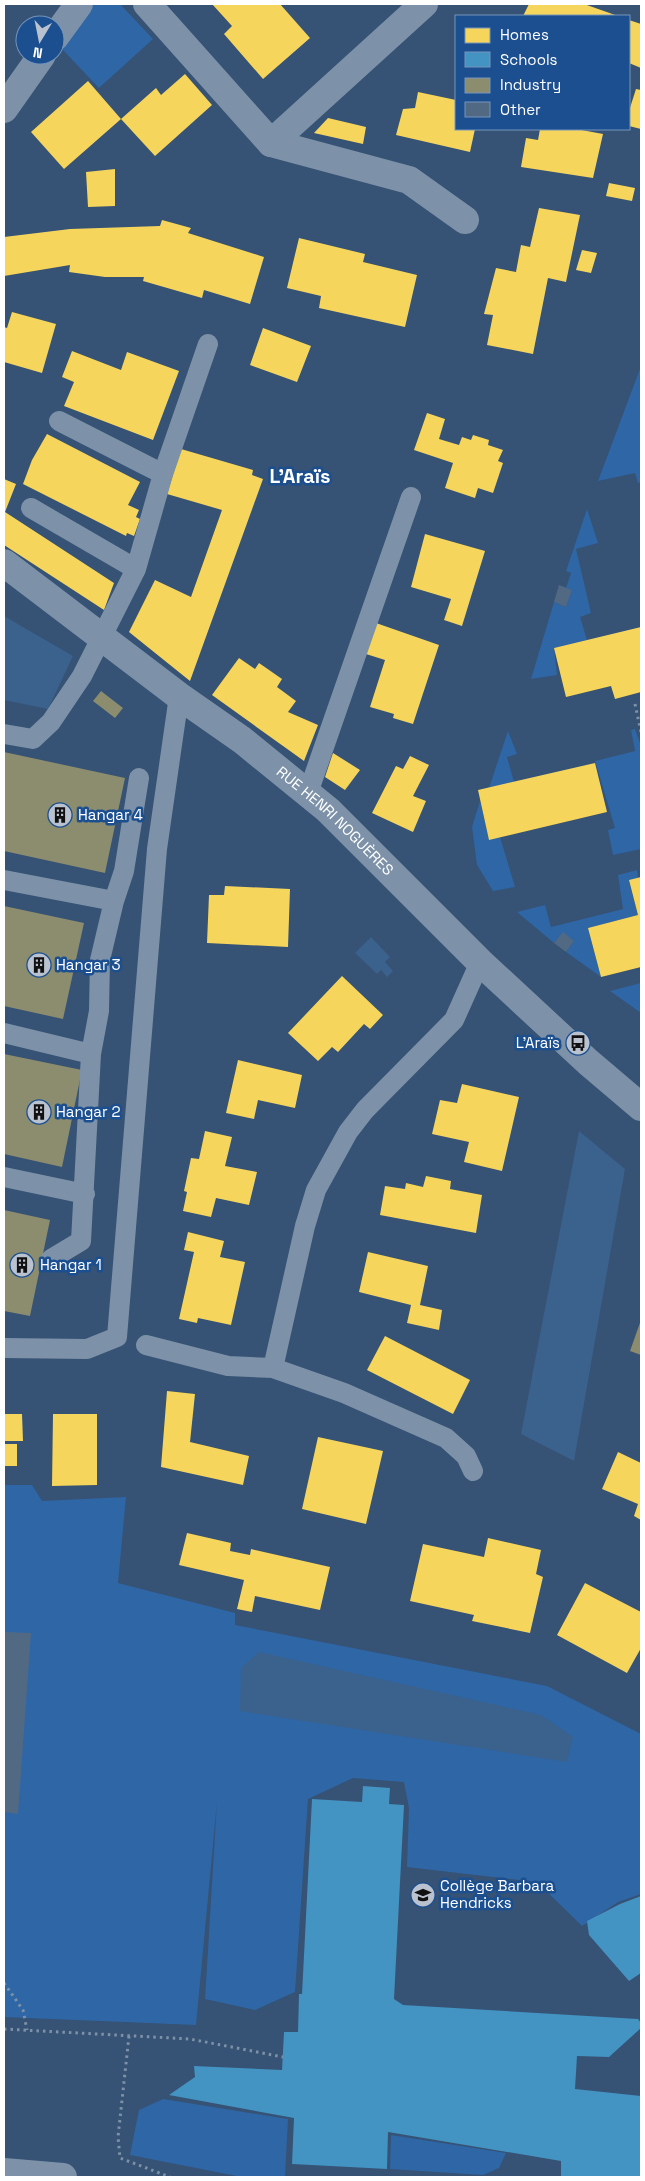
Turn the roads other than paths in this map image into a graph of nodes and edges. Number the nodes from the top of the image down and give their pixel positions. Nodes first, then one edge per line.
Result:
1 (79, 4) edge
2 (147, 4) edge
3 (424, 4) edge
4 (65, 23) edge
5 (35, 65) edge
6 (4, 109) edge
7 (271, 143) junction
8 (465, 220) dead end
9 (208, 344) dead end
10 (58, 421) dead end
11 (163, 474) junction
12 (411, 497) dead end
13 (31, 508) dead end
14 (4, 562) edge
15 (136, 569) junction
16 (102, 638) junction
17 (179, 696) junction
18 (4, 734) edge
19 (140, 778) dead end
20 (308, 793) junction
21 (4, 880) edge
22 (114, 901) junction
23 (480, 962) junction
24 (4, 1033) edge
25 (91, 1054) junction
26 (641, 1107) edge
27 (4, 1177) edge
28 (85, 1194) junction
29 (51, 1260) dead end
30 (146, 1345) dead end
31 (4, 1348) edge
32 (273, 1368) junction
33 (473, 1471) dead end
34 (4, 2172) edge
35 (63, 2177) edge

1 - 4 street
2 - 7 street
3 - 7 street
5 - 6 street
7 - 8 street
9 - 11 lane
10 - 11 lane
11 - 15 lane
12 - 20 lane
13 - 15 lane
14 - 16 street, RUE HENRI NOGUÈRES
15 - 16 lane
16 - 17 street, RUE HENRI NOGUÈRES
16 - 18 lane
17 - 20 street, RUE HENRI NOGUÈRES
17 - 31 lane
19 - 22 lane
20 - 23 street, RUE HENRI NOGUÈRES
21 - 22 lane
22 - 25 lane
23 - 26 street, RUE HENRI NOGUÈRES
23 - 32 lane
24 - 25 lane
25 - 28 lane
27 - 28 lane
28 - 29 lane
30 - 32 lane
32 - 33 lane
34 - 35 street

